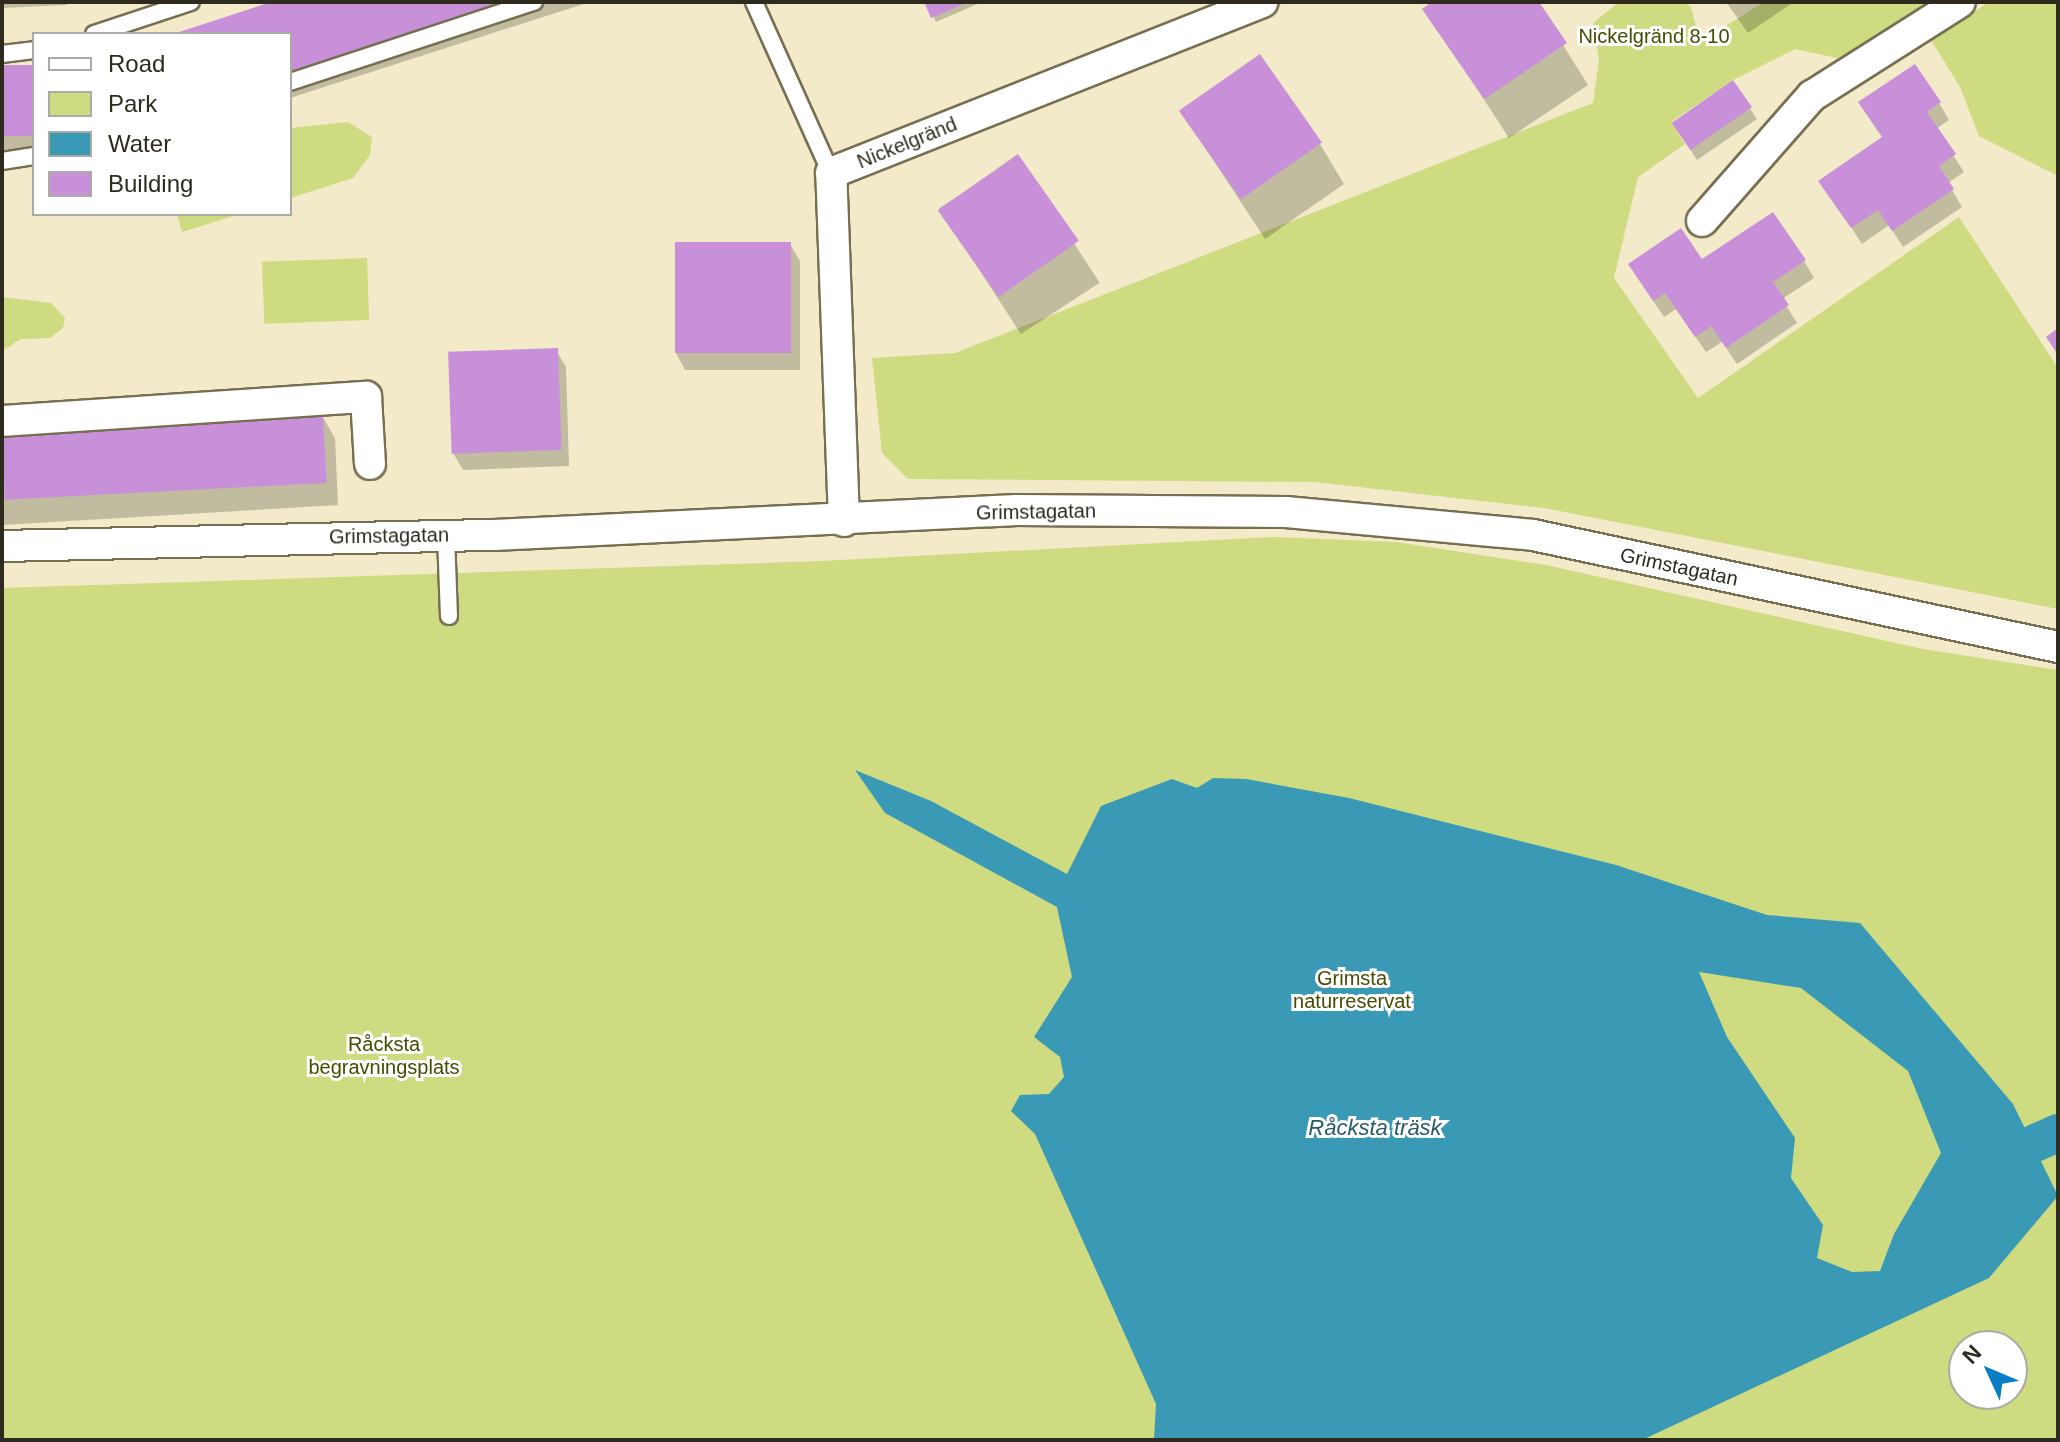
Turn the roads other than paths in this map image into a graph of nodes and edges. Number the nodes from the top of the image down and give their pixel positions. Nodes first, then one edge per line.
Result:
1 (191, 2) edge
2 (534, 2) edge
3 (754, 2) edge
4 (1262, 2) edge
5 (1960, 2) edge
6 (100, 32) edge
7 (32, 50) edge
8 (2, 54) edge
9 (292, 81) edge
10 (32, 156) edge
11 (2, 161) edge
12 (831, 173) junction
13 (1702, 221) dead end
14 (2, 421) edge
15 (370, 464) dead end
16 (844, 521) junction
17 (446, 535) junction
18 (2, 546) edge
19 (449, 616) dead end
20 (2058, 647) edge

1 - 6 lane
2 - 9 lane
3 - 12 lane
4 - 12 street, Nickelgränd
5 - 13 street
7 - 8 lane
10 - 11 lane
12 - 16 street, Nickelgränd
14 - 15 street
16 - 17 street, Grimstagatan
16 - 20 street, Grimstagatan
17 - 18 street, Grimstagatan
17 - 19 lane

